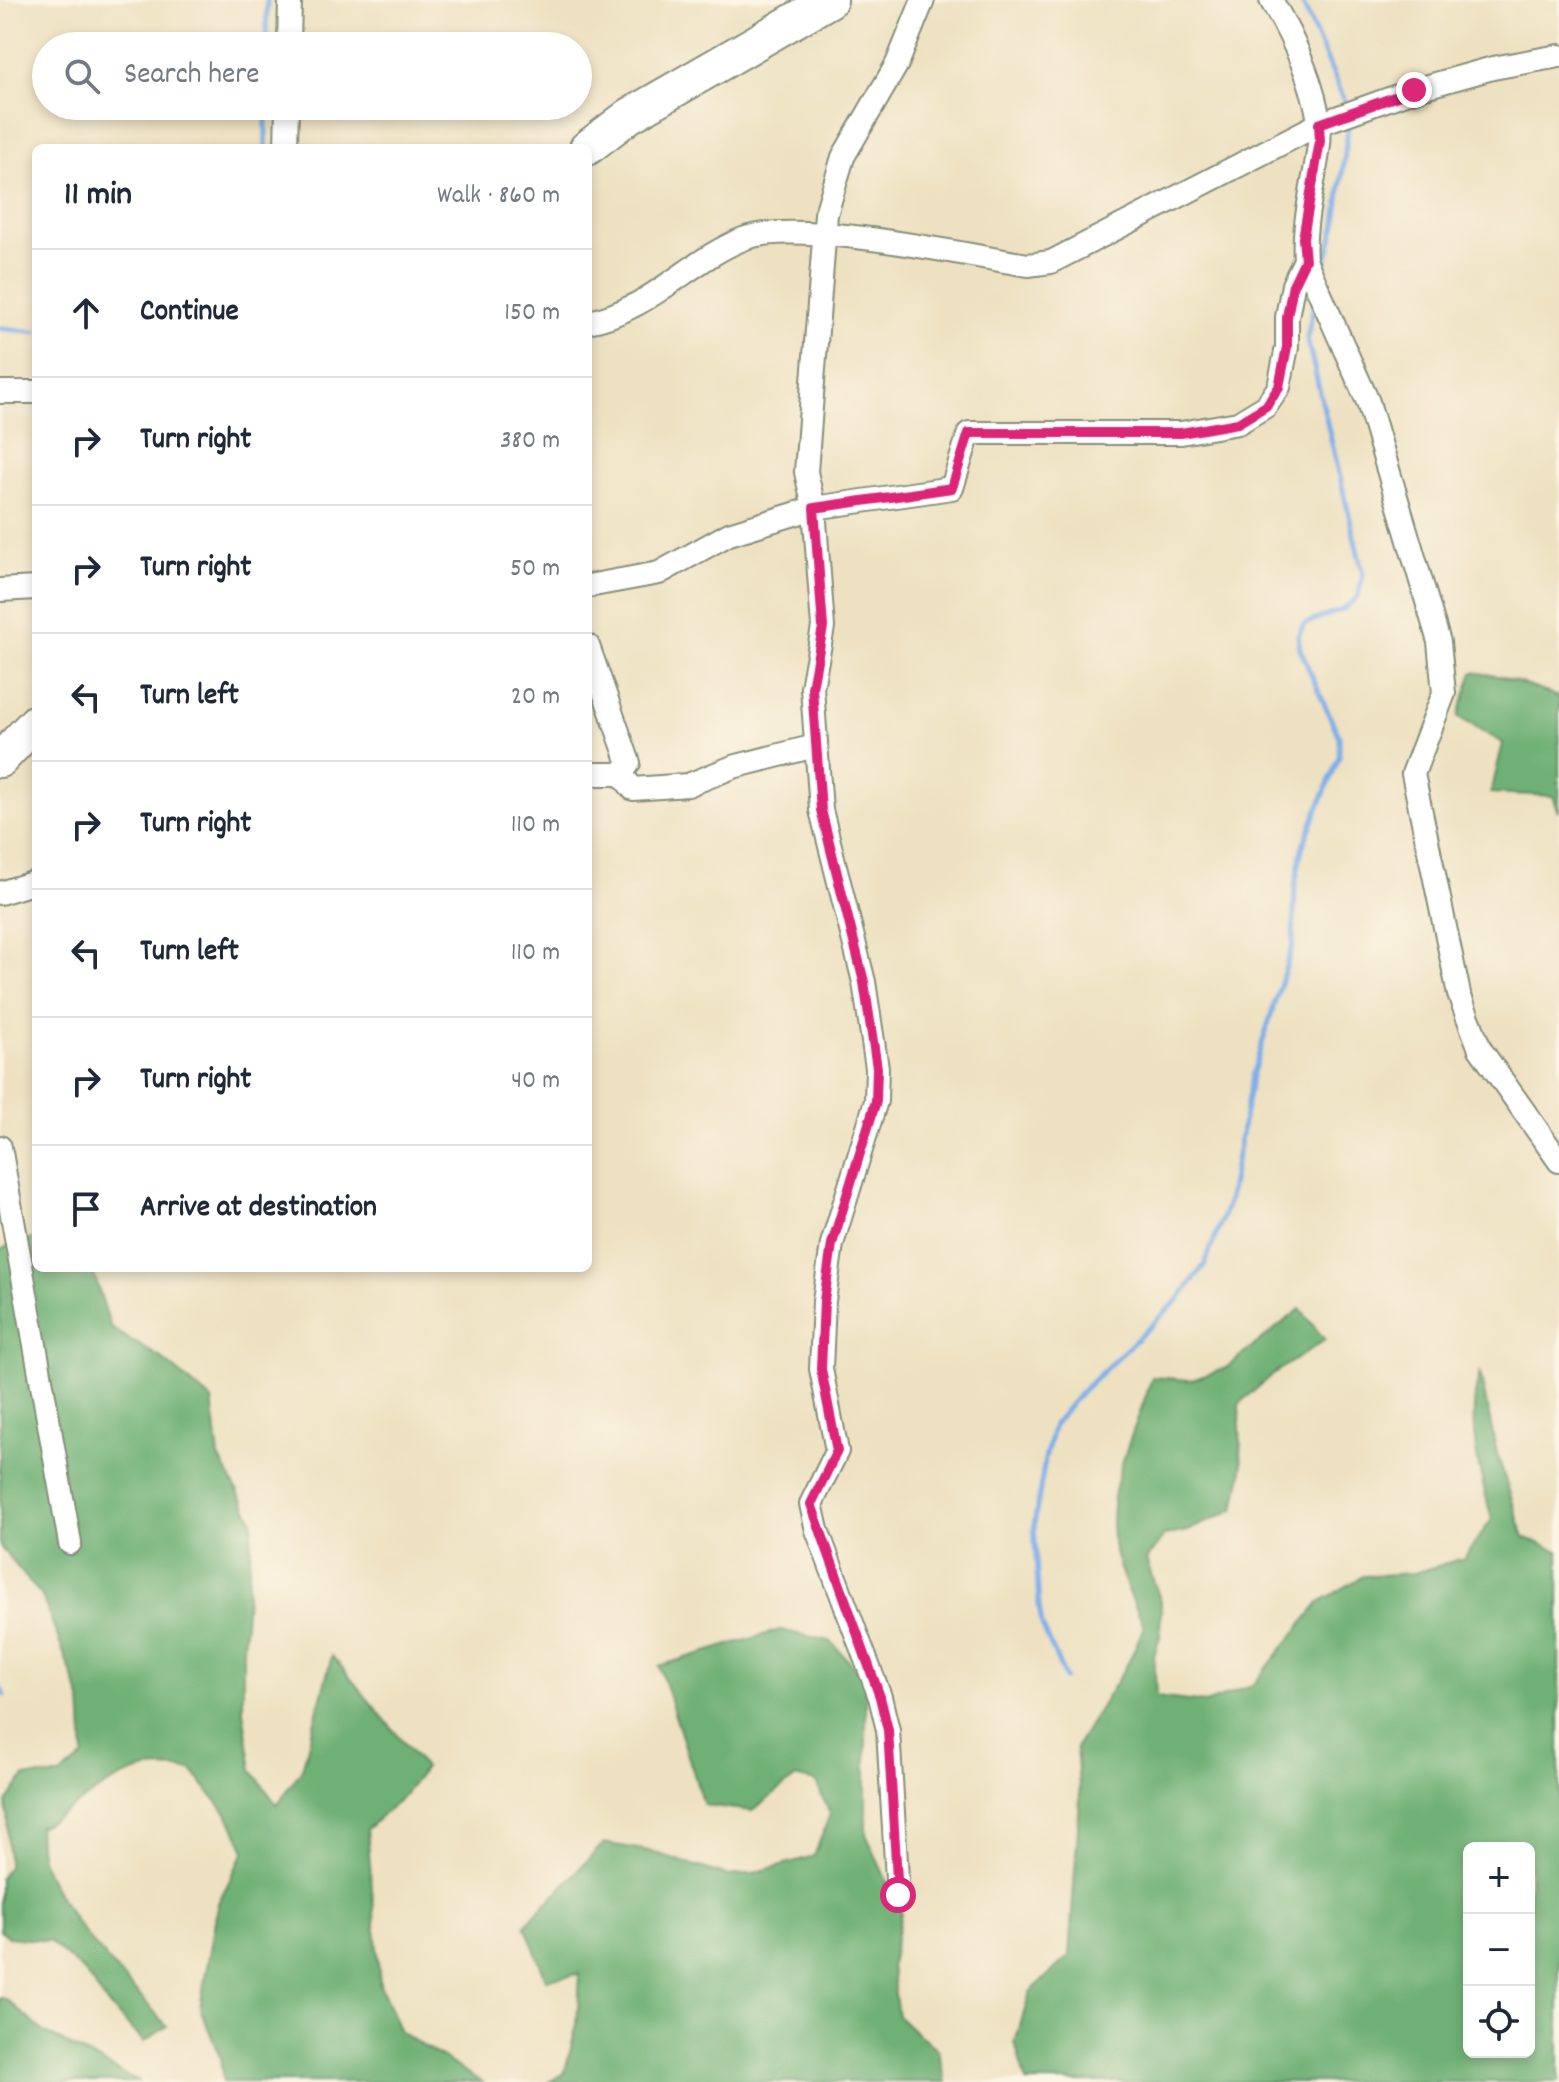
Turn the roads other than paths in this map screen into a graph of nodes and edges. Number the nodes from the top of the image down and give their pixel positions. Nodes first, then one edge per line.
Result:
1 (290, 0) edge
2 (830, 0) edge
3 (923, 0) edge
4 (1271, 0) edge
5 (289, 32) edge
6 (1559, 56) edge
7 (287, 120) edge
8 (1319, 124) junction
9 (286, 144) edge
10 (592, 144) edge
11 (824, 236) junction
12 (1305, 260) junction
13 (592, 321) edge
14 (0, 392) edge
15 (32, 392) edge
16 (814, 508) junction
17 (592, 585) edge
18 (32, 588) edge
19 (0, 590) edge
20 (592, 657) edge
21 (32, 726) edge
22 (815, 746) junction
23 (0, 760) edge
24 (592, 774) edge
25 (621, 774) junction
26 (32, 883) edge
27 (0, 893) edge
28 (0, 1147) edge
29 (1559, 1161) edge
30 (70, 1543) dead end
31 (898, 1895) dead end

1 - 5 street
2 - 10 main road
3 - 11 street
4 - 8 street
6 - 8 street
7 - 9 street
8 - 11 street
8 - 12 street
11 - 13 street
11 - 16 street
12 - 16 street
12 - 29 street
14 - 15 street
16 - 17 street
16 - 22 street
18 - 19 street
20 - 25 street
21 - 23 main road
22 - 25 street
22 - 31 street
24 - 25 street
26 - 27 street
28 - 30 street

